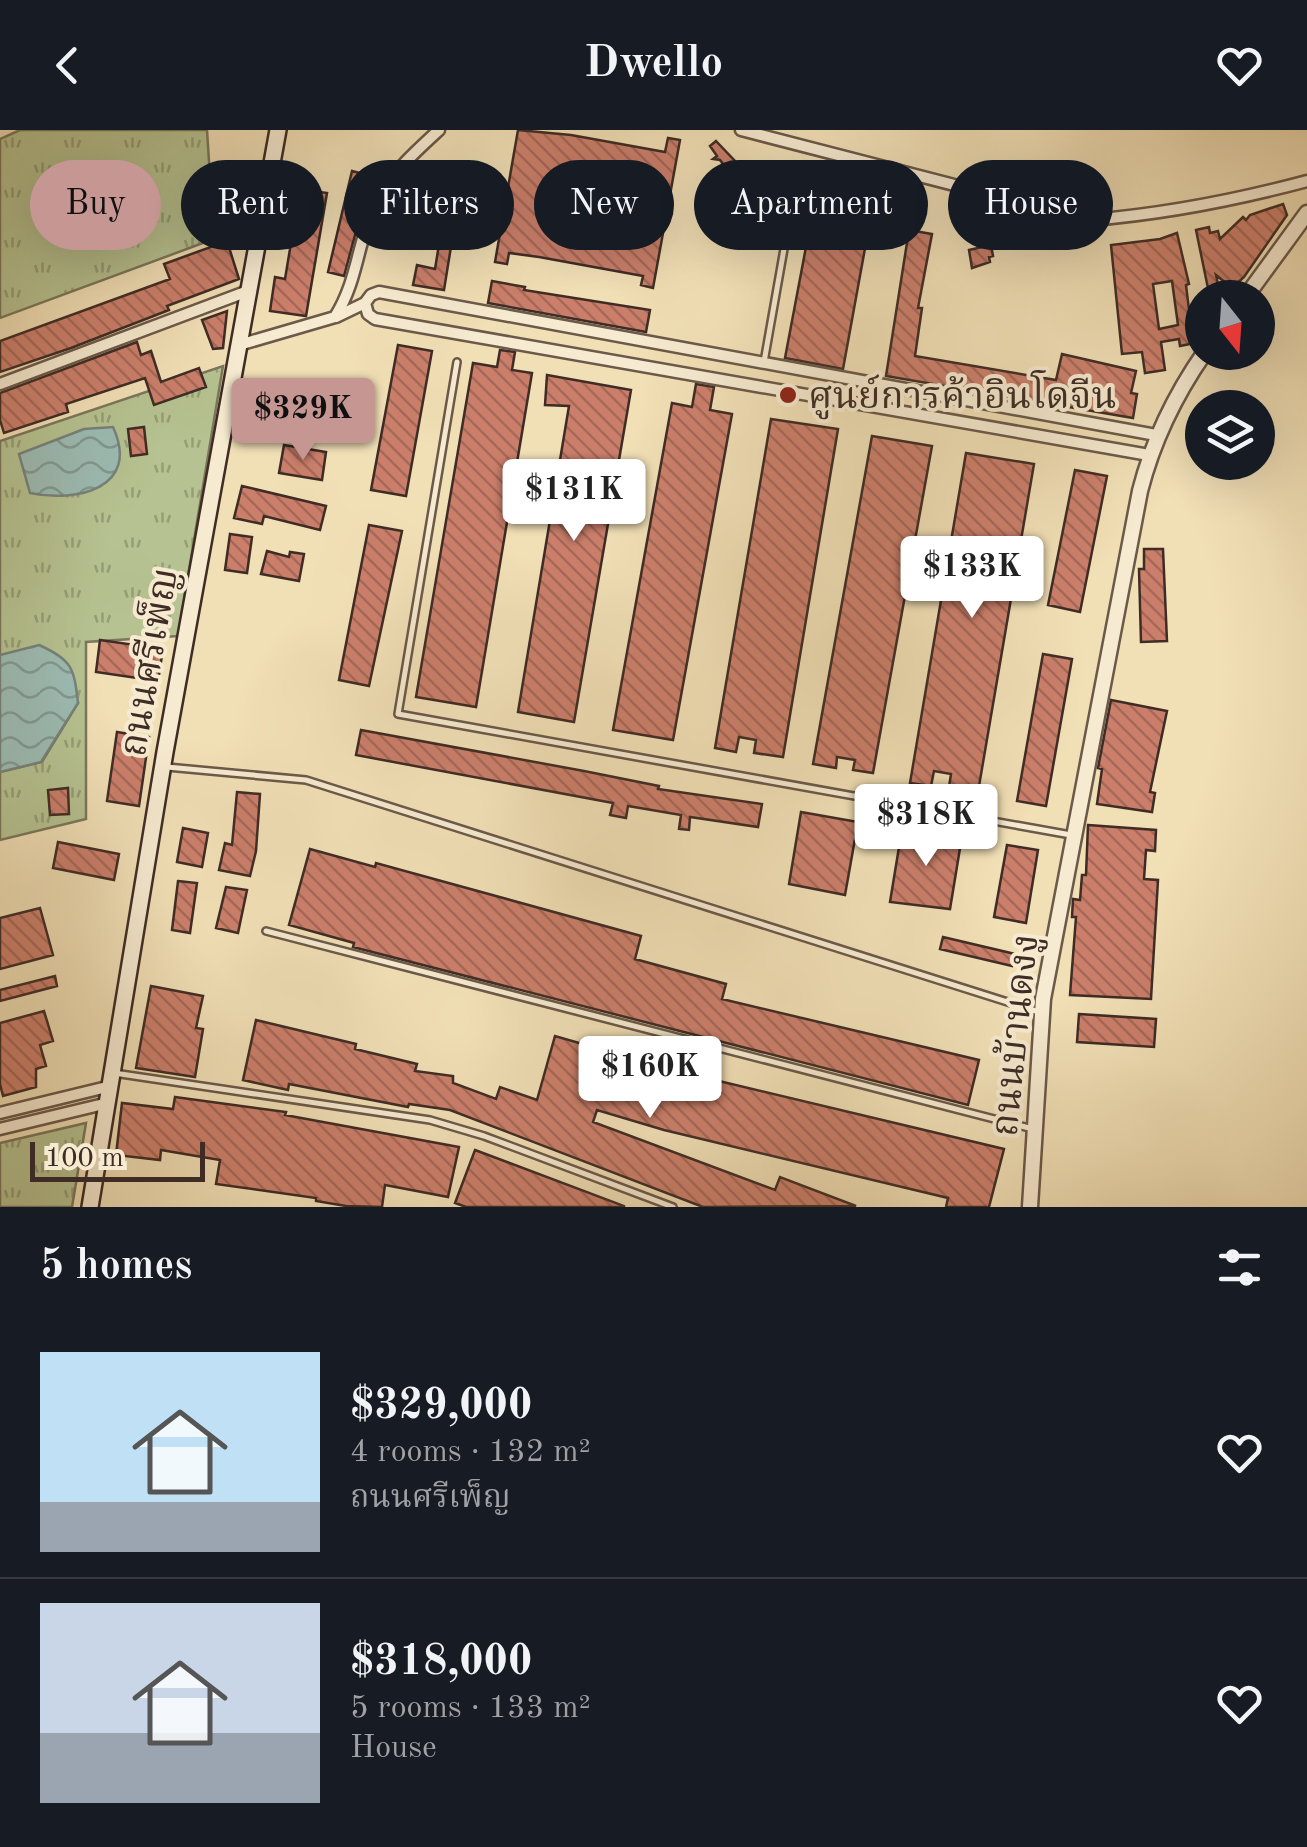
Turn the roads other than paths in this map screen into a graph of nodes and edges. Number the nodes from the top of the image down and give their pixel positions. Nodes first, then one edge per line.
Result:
1 (278, 130) edge
2 (438, 130) edge
3 (741, 130) edge
4 (1307, 181) edge
5 (1307, 213) edge
6 (784, 250) edge
7 (1258, 280) edge
8 (248, 292) junction
9 (366, 303) junction
10 (336, 317) junction
11 (239, 345) junction
12 (457, 362) dead end
13 (764, 363) junction
14 (1193, 370) edge
15 (0, 384) edge
16 (1156, 436) junction
17 (1149, 455) junction
18 (162, 766) junction
19 (1074, 836) junction
20 (266, 931) dead end
21 (1042, 1013) junction
22 (113, 1079) junction
23 (108, 1103) junction
24 (0, 1113) edge
25 (0, 1130) edge
26 (1035, 1130) junction
27 (90, 1207) edge
28 (672, 1207) edge
29 (1030, 1207) edge

1 - 8 main road, ถนนศรีเพ็ญ
2 - 10 street
3 - 4 street
5 - 7 street
6 - 13 lane
8 - 11 main road, ถนนศรีเพ็ญ
8 - 15 street
9 - 10 street
9 - 13 street
9 - 17 street
10 - 11 street
11 - 18 main road, ถนนศรีเพ็ญ
12 - 19 lane
13 - 16 street
14 - 16 street, ถนนบ้านดงงู
16 - 17 street, ถนนบ้านดงงู
17 - 19 street, ถนนบ้านดงงู
18 - 21 lane
18 - 22 main road, ถนนศรีเพ็ญ
19 - 21 street, ถนนบ้านดงงู
20 - 26 lane
21 - 26 street, ถนนบ้านดงงู
22 - 23 main road, ถนนศรีเพ็ญ
22 - 24 street
22 - 28 lane
23 - 25 street
23 - 27 main road, ถนนศรีเพ็ญ
26 - 29 street, ถนนบ้านดงงู

